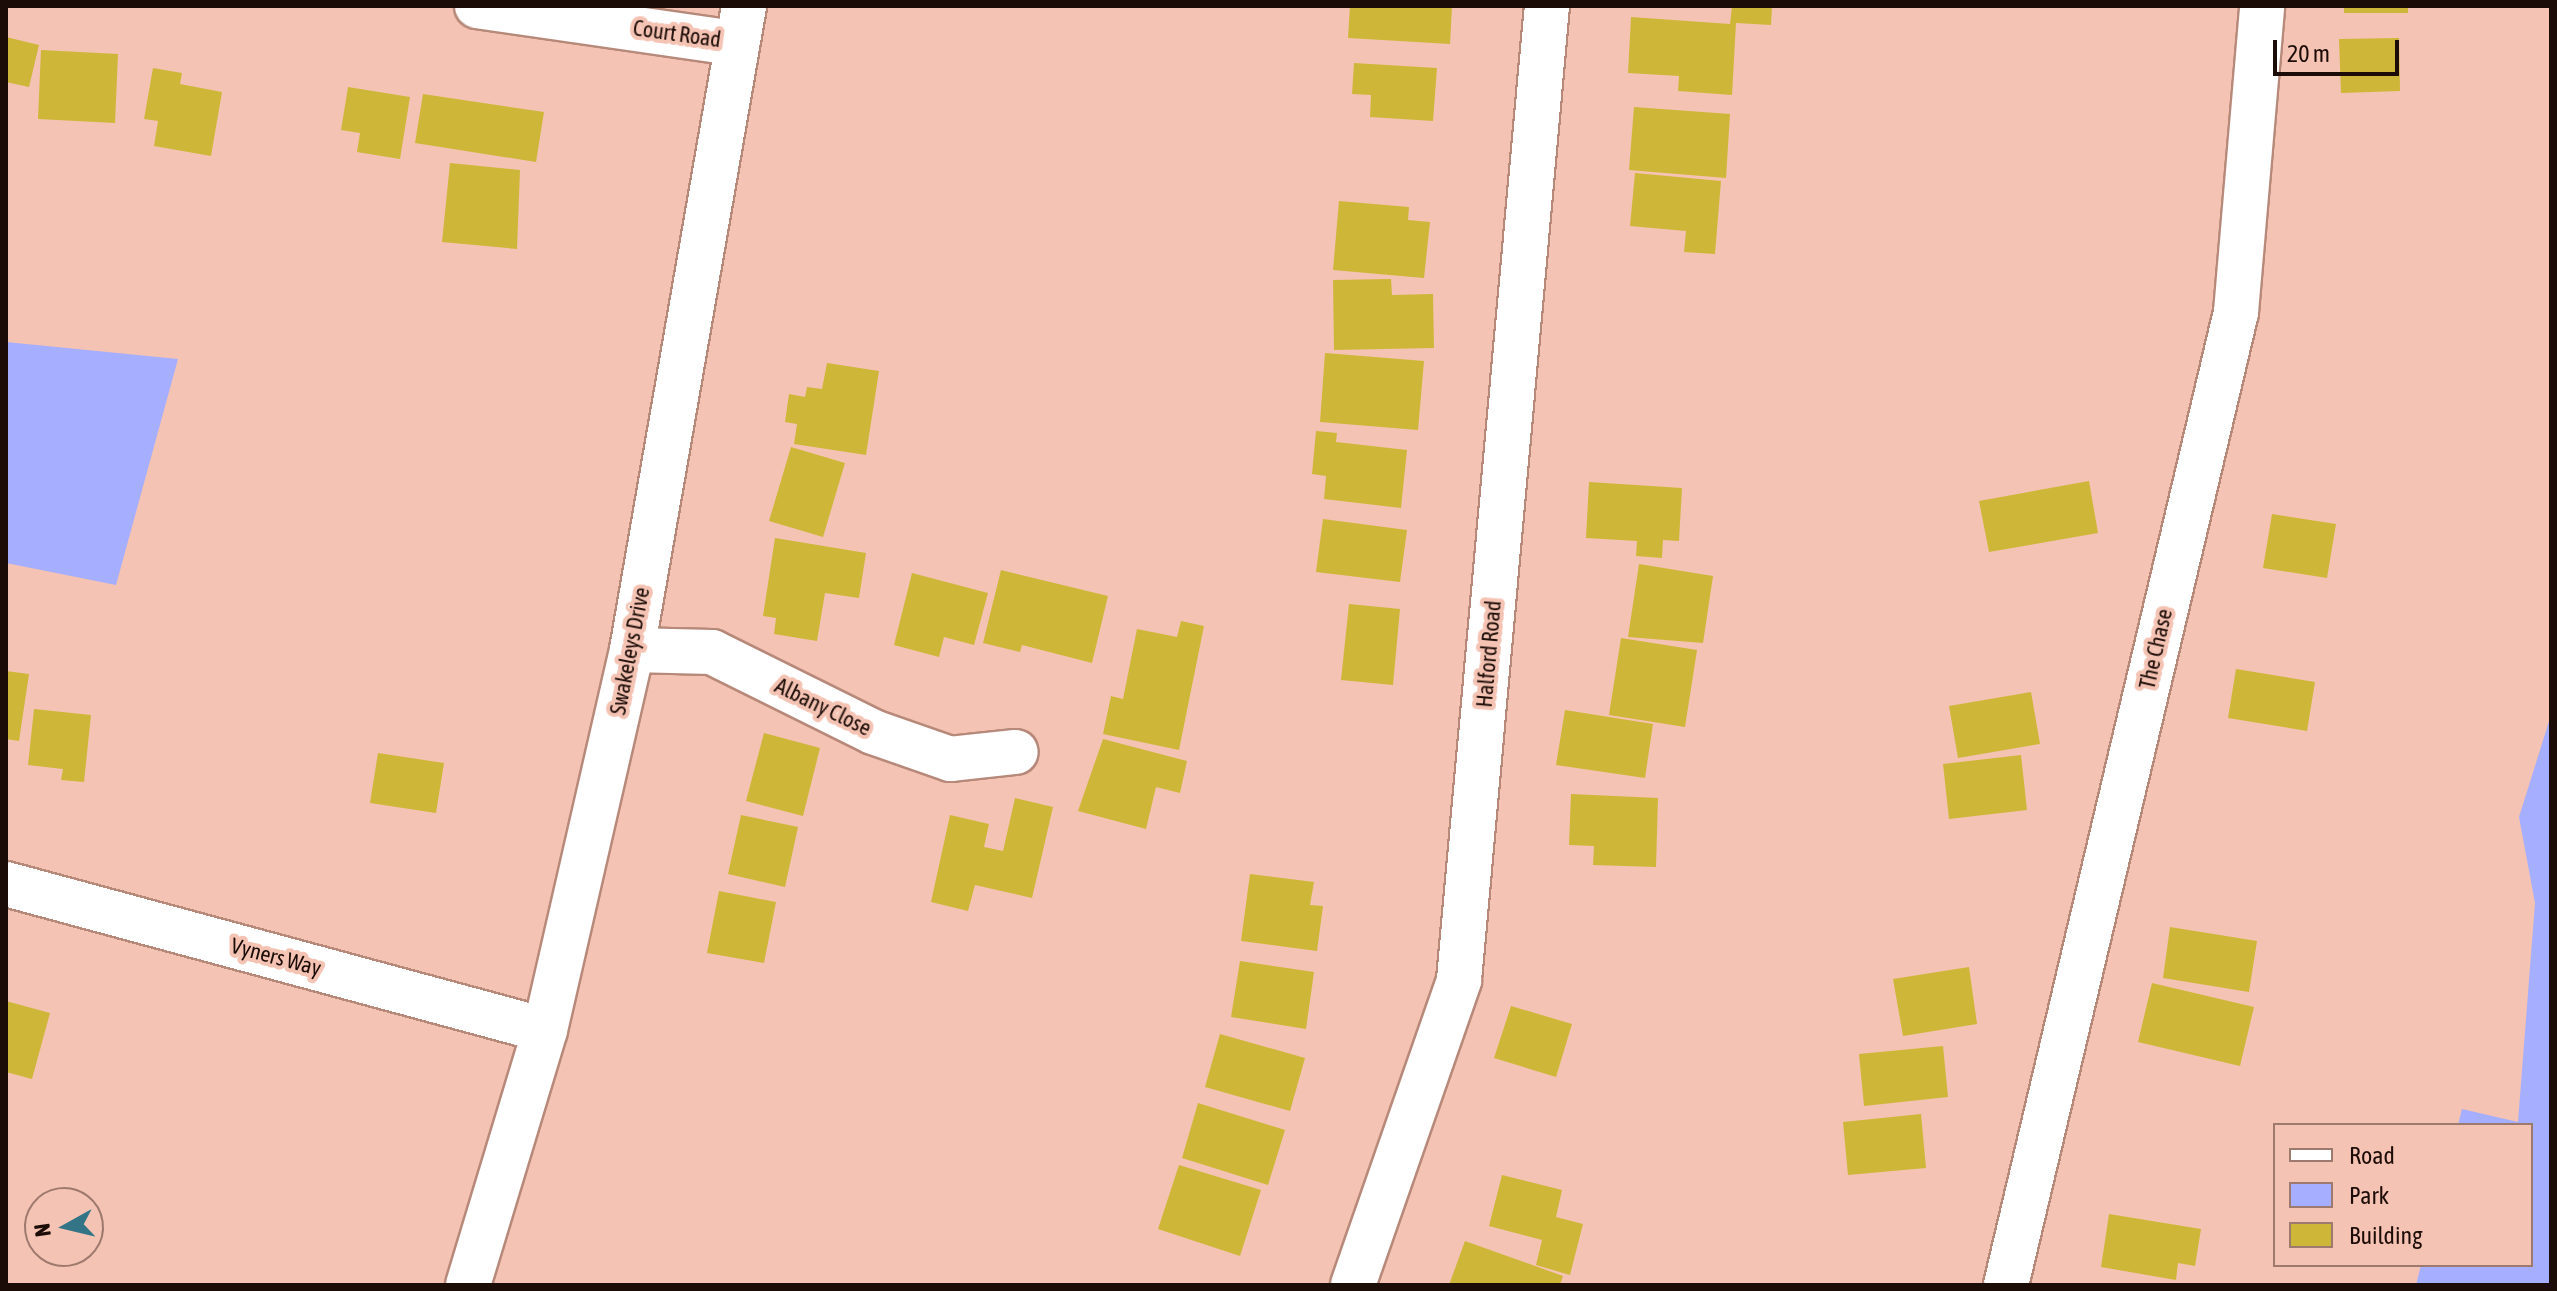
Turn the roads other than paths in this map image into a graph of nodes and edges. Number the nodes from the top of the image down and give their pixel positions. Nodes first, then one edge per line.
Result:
1 (477, 6) edge
2 (1547, 6) edge
3 (2262, 6) edge
4 (739, 24) edge
5 (632, 650) junction
6 (1016, 752) dead end
7 (6, 884) edge
8 (545, 1030) junction
9 (468, 1285) edge
10 (1353, 1285) edge
11 (2006, 1285) edge

1 - 4 street, Court Road
2 - 10 street, Halford Road
3 - 11 street, The Chase
4 - 5 street, Swakeleys Drive
5 - 6 street, Albany Close
5 - 8 street, Swakeleys Drive
7 - 8 street, Vyners Way
8 - 9 street, Swakeleys Drive

